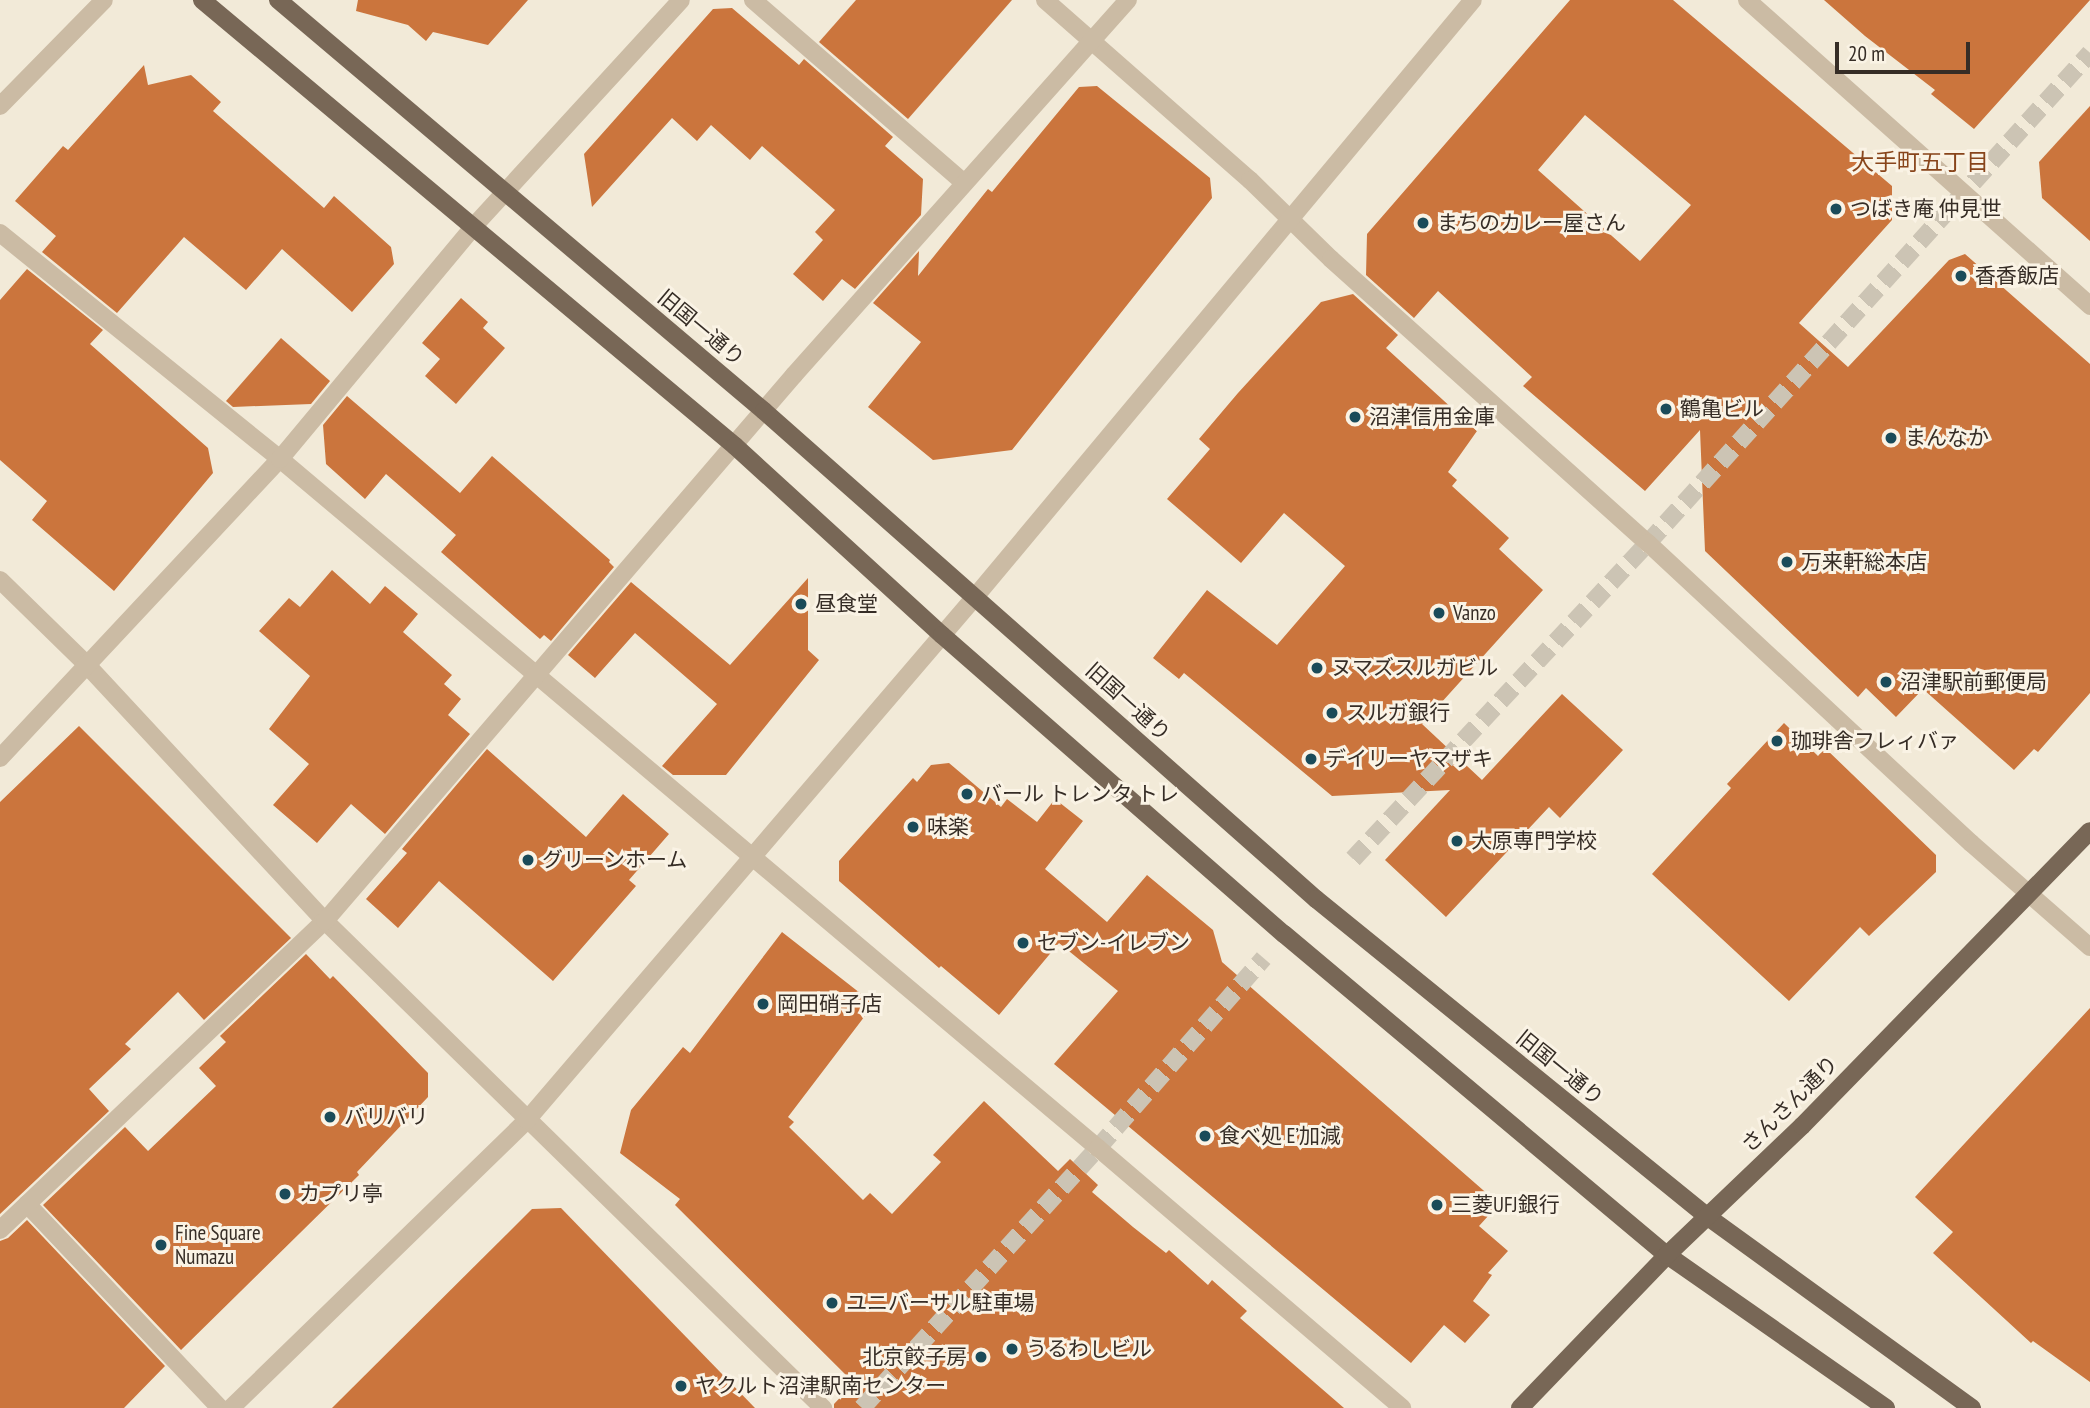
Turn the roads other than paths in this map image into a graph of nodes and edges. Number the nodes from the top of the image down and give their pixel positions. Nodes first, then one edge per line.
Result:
1 (104, 0) edge
2 (202, 0) edge
3 (278, 0) edge
4 (681, 0) edge
5 (752, 0) edge
6 (1045, 0) edge
7 (1128, 0) edge
8 (1473, 0) edge
9 (1747, 0) edge
10 (1091, 43) junction
11 (0, 106) edge
12 (963, 182) junction
13 (504, 192) junction
14 (1291, 219) junction
15 (474, 226) junction
16 (0, 233) edge
17 (2090, 306) edge
18 (764, 411) junction
19 (734, 446) junction
20 (280, 459) junction
21 (0, 580) edge
22 (975, 597) junction
23 (942, 635) junction
24 (86, 664) junction
25 (536, 677) junction
26 (0, 758) edge
27 (2090, 831) edge
28 (752, 856) junction
29 (2027, 894) junction
30 (325, 921) junction
31 (2090, 947) edge
32 (527, 1120) junction
33 (27, 1204) junction
34 (1708, 1217) junction
35 (0, 1230) edge
36 (1667, 1255) junction
37 (220, 1408) edge
38 (231, 1408) edge
39 (823, 1408) edge
40 (1402, 1408) edge
41 (1520, 1408) edge
42 (1886, 1408) edge
43 (1972, 1408) edge

1 - 11 street
2 - 15 main road
3 - 13 main road, 旧国一通り
4 - 13 street
5 - 12 street
6 - 10 street
7 - 10 street
8 - 14 street
9 - 17 street
10 - 12 street
10 - 14 street
12 - 18 street
13 - 15 street
13 - 18 main road, 旧国一通り
14 - 22 street
14 - 29 street
15 - 19 main road
15 - 20 street
16 - 20 street
18 - 19 street
18 - 22 main road, 旧国一通り
19 - 23 main road
19 - 25 street
20 - 24 street
20 - 25 street
21 - 24 street
22 - 23 street
22 - 34 main road, 旧国一通り
23 - 28 street
23 - 36 main road
24 - 26 street
24 - 30 street
25 - 28 street
25 - 30 street
27 - 29 main road, さんさん通り
28 - 32 street
28 - 40 street
29 - 31 street
29 - 34 main road, さんさん通り
30 - 32 street
30 - 33 street
32 - 38 street
32 - 39 street
33 - 35 street
33 - 37 street
34 - 36 main road, さんさん通り
34 - 43 main road, 旧国一通り
36 - 41 main road, さんさん通り
36 - 42 main road

